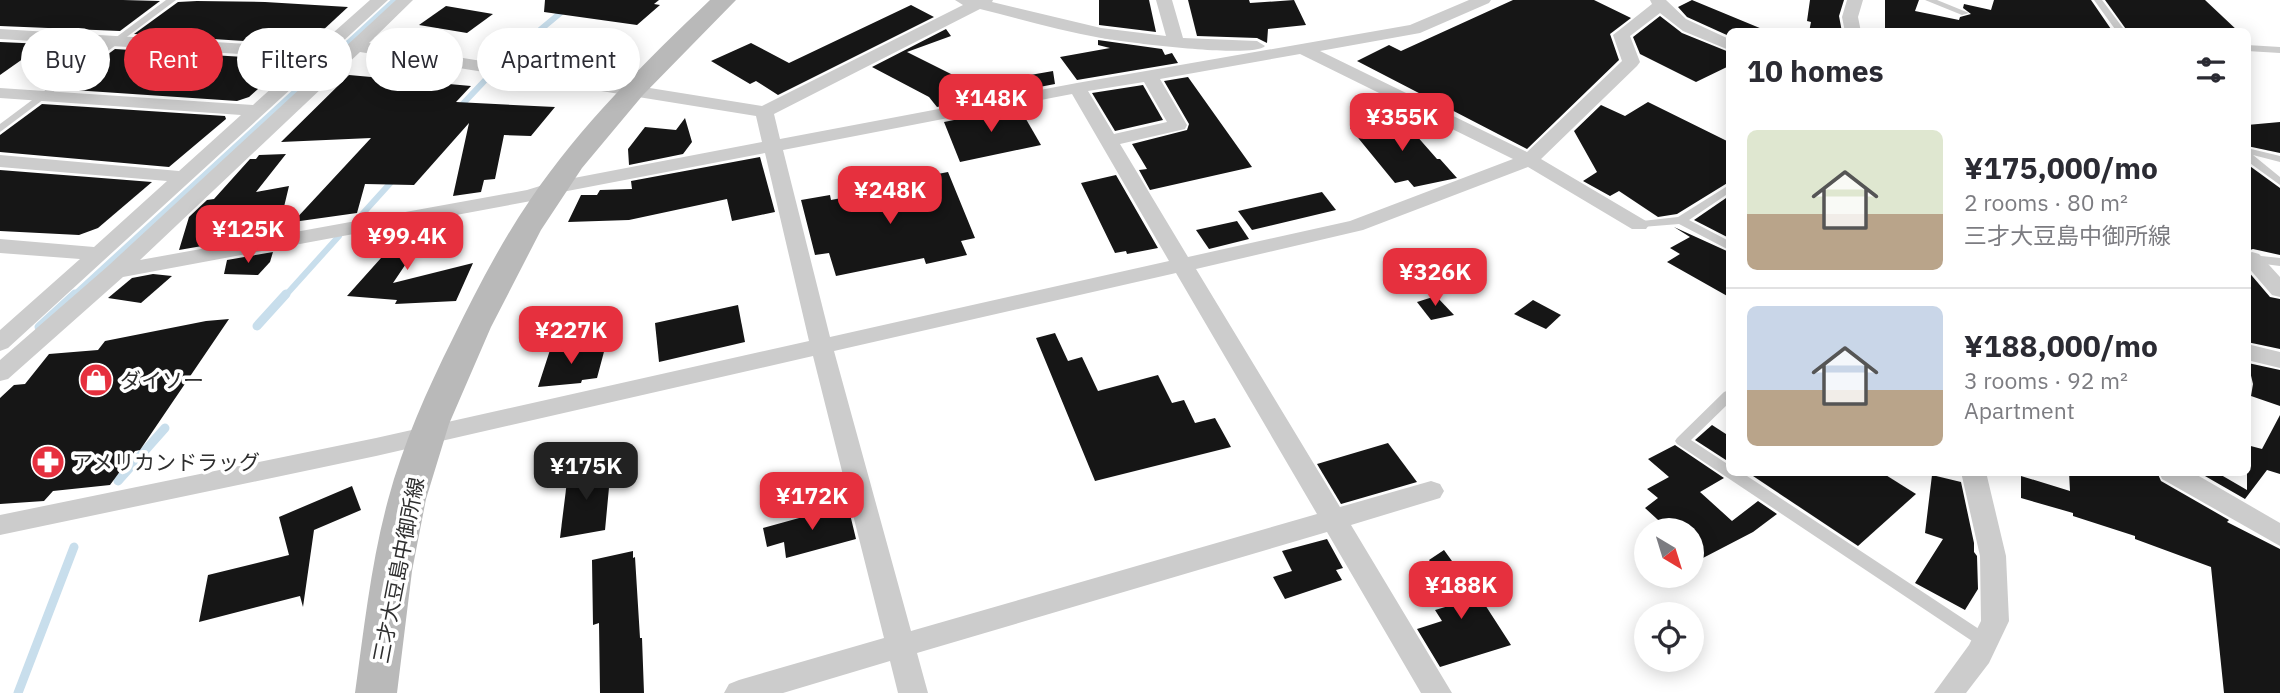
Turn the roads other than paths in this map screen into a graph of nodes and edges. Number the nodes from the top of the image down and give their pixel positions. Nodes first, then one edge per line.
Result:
1 (172, 0) edge
2 (372, 0) edge
3 (380, 0) edge
4 (405, 0) edge
5 (724, 0) edge
6 (1164, 0) edge
7 (1483, 0) edge
8 (1855, 0) edge
9 (1929, 0) edge
10 (2098, 0) edge
11 (977, 1) edge
12 (1659, 2) edge
13 (1965, 13) dead end
14 (350, 28) edge
15 (1852, 28) edge
16 (2119, 28) edge
17 (0, 34) edge
18 (117, 40) junction
19 (1176, 42) junction
20 (1726, 44) edge
21 (355, 46) junction
22 (237, 48) edge
23 (1304, 48) junction
24 (2251, 48) edge
25 (2280, 50) edge
26 (477, 66) edge
27 (1149, 75) junction
28 (640, 84) edge
29 (1077, 88) junction
30 (280, 91) edge
31 (634, 91) joint
32 (0, 93) edge
33 (43, 95) junction
34 (258, 111) junction
35 (764, 112) junction
36 (0, 129) edge
37 (1108, 141) junction
38 (773, 146) junction
39 (2251, 152) edge
40 (2251, 159) edge
41 (2280, 159) edge
42 (1529, 160) junction
43 (0, 161) edge
44 (185, 177) junction
45 (2280, 182) edge
46 (553, 188) junction
47 (1726, 190) edge
48 (1681, 220) junction
49 (1641, 224) joint
50 (1726, 244) edge
51 (0, 246) edge
52 (99, 254) junction
53 (2252, 259) joint
54 (2280, 262) edge
55 (1180, 265) junction
56 (116, 271) junction
57 (2280, 290) edge
58 (0, 343) edge
59 (821, 344) junction
60 (2251, 353) edge
61 (2280, 360) edge
62 (0, 373) edge
63 (1726, 398) edge
64 (427, 435) junction
65 (1726, 470) edge
66 (1735, 476) edge
67 (1974, 476) edge
68 (2178, 476) edge
69 (1431, 491) dead end
70 (1335, 520) junction
71 (0, 525) edge
72 (2280, 536) edge
73 (1986, 642) junction
74 (902, 645) junction
75 (376, 693) edge
76 (739, 693) edge
77 (914, 693) edge
78 (1437, 693) edge
79 (1949, 693) edge

1 - 18 lane
2 - 3 street
3 - 14 street
4 - 21 street
5 - 28 main road, 三才大豆島中御所線
6 - 19 street
7 - 23 street
8 - 15 street
9 - 13 lane
10 - 16 lane
11 - 19 street
11 - 35 street
12 - 20 street
12 - 42 street
17 - 18 street
18 - 22 street
18 - 33 lane
19 - 23 street
21 - 26 street
21 - 56 street
23 - 27 street
23 - 42 street
24 - 25 lane
27 - 29 street
27 - 37 street
29 - 37 street
29 - 38 street
30 - 34 street
31 - 35 street
31 - 46 main road, 三才大豆島中御所線
32 - 33 street
33 - 34 street
33 - 36 lane
34 - 44 street
35 - 38 street
37 - 55 street
38 - 46 street
38 - 59 street
39 - 41 lane
40 - 45 lane
42 - 49 street
42 - 55 street
43 - 44 street
44 - 52 street
46 - 56 street
46 - 64 main road, 三才大豆島中御所線
47 - 48 lane
48 - 49 lane
48 - 50 lane
51 - 52 street
52 - 58 street
53 - 54 lane
53 - 57 street
55 - 59 street
55 - 70 street
56 - 62 street
59 - 64 street
59 - 74 street
60 - 61 street
63 - 65 lane
64 - 71 street
64 - 75 main road, 三才大豆島中御所線
66 - 73 lane
67 - 73 street
68 - 72 street
69 - 70 street
70 - 74 street
70 - 78 street
73 - 79 street
74 - 76 street
74 - 77 street

